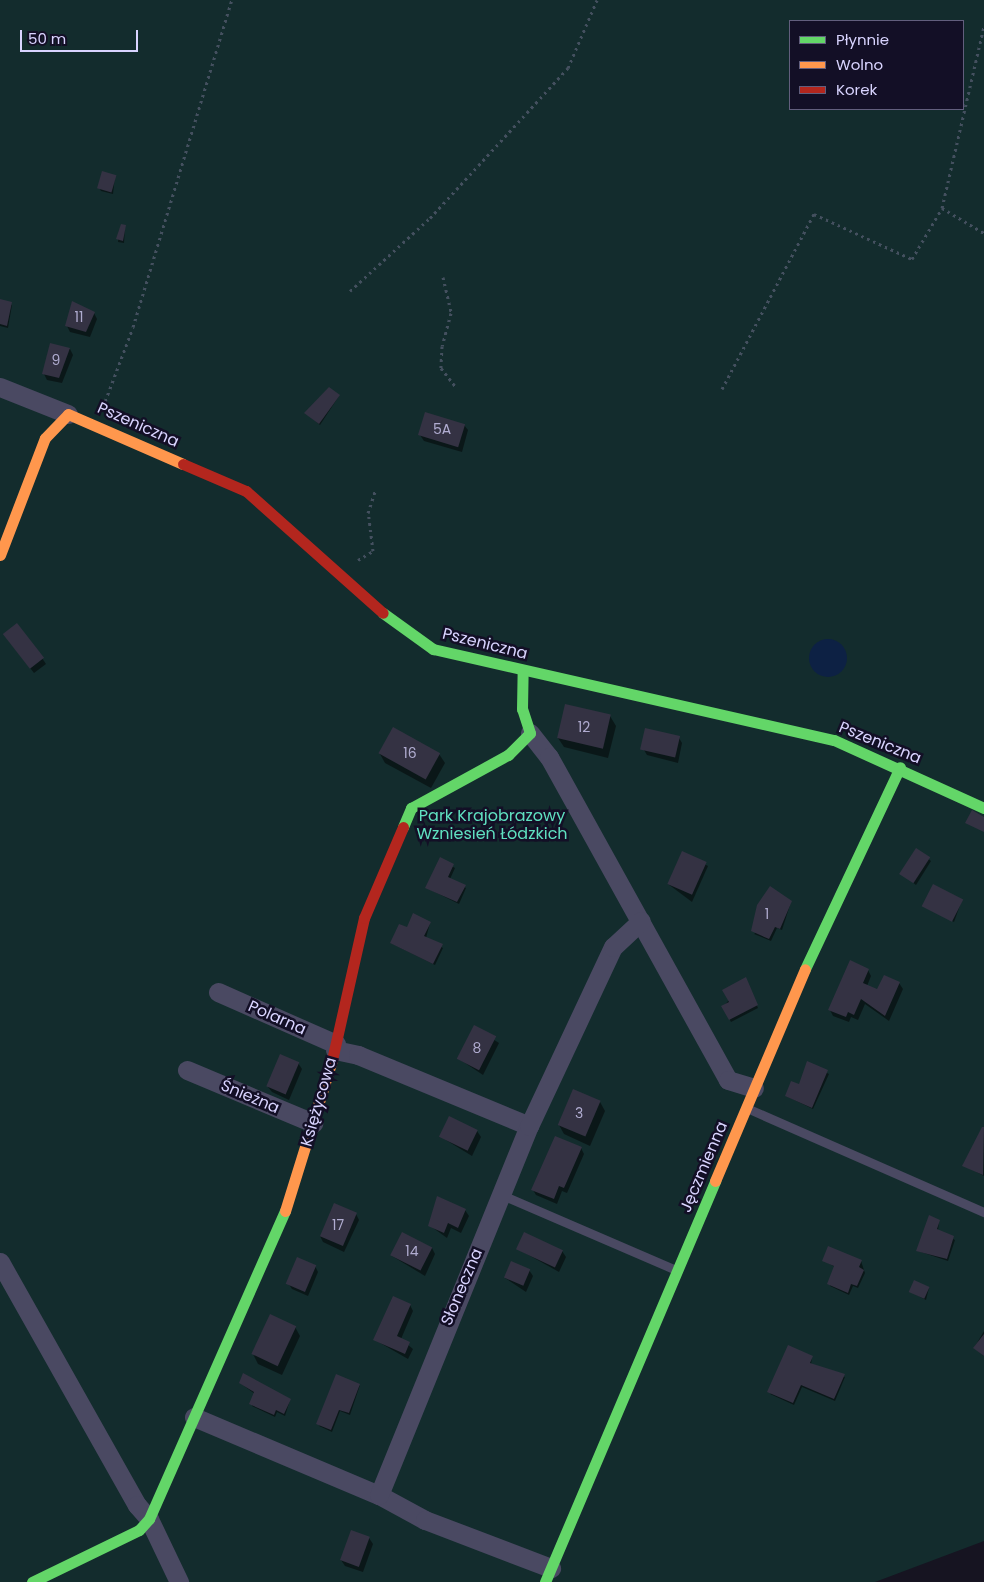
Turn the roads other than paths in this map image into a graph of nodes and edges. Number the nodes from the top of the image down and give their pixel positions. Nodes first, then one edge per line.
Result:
1 (0, 387) edge
2 (68, 414) junction
3 (0, 555) edge
4 (523, 670) junction
5 (530, 733) junction
6 (900, 767) junction
7 (984, 808) edge
8 (641, 921) junction
9 (218, 992) dead end
10 (335, 1047) junction
11 (187, 1070) dead end
12 (754, 1088) junction
13 (746, 1108) junction
14 (313, 1123) junction
15 (529, 1126) junction
16 (502, 1195) junction
17 (984, 1212) edge
18 (0, 1262) edge
19 (678, 1271) junction
20 (194, 1417) junction
21 (379, 1495) junction
22 (149, 1519) junction
23 (548, 1575) edge
24 (32, 1582) edge
25 (178, 1582) edge

1 - 2 street
2 - 3 street
2 - 4 street, Pszeniczna
4 - 5 street
4 - 6 street, Pszeniczna
5 - 8 street
5 - 10 street, Księżycowa
6 - 7 street, Pszeniczna
6 - 12 street, Jęczmienna
8 - 12 street
8 - 15 street, Słoneczna
9 - 10 street, Polarna
10 - 14 street, Księżycowa
10 - 15 street, Polarna
11 - 14 street, Śnieżna
12 - 13 street, Jęczmienna
13 - 17 lane
13 - 19 street, Jęczmienna
14 - 20 street, Księżycowa
15 - 16 street, Słoneczna
16 - 19 lane
16 - 21 street, Słoneczna
18 - 22 street
19 - 23 street, Jęczmienna
20 - 21 street
20 - 22 street, Księżycowa
21 - 23 street
22 - 24 street
22 - 25 street

